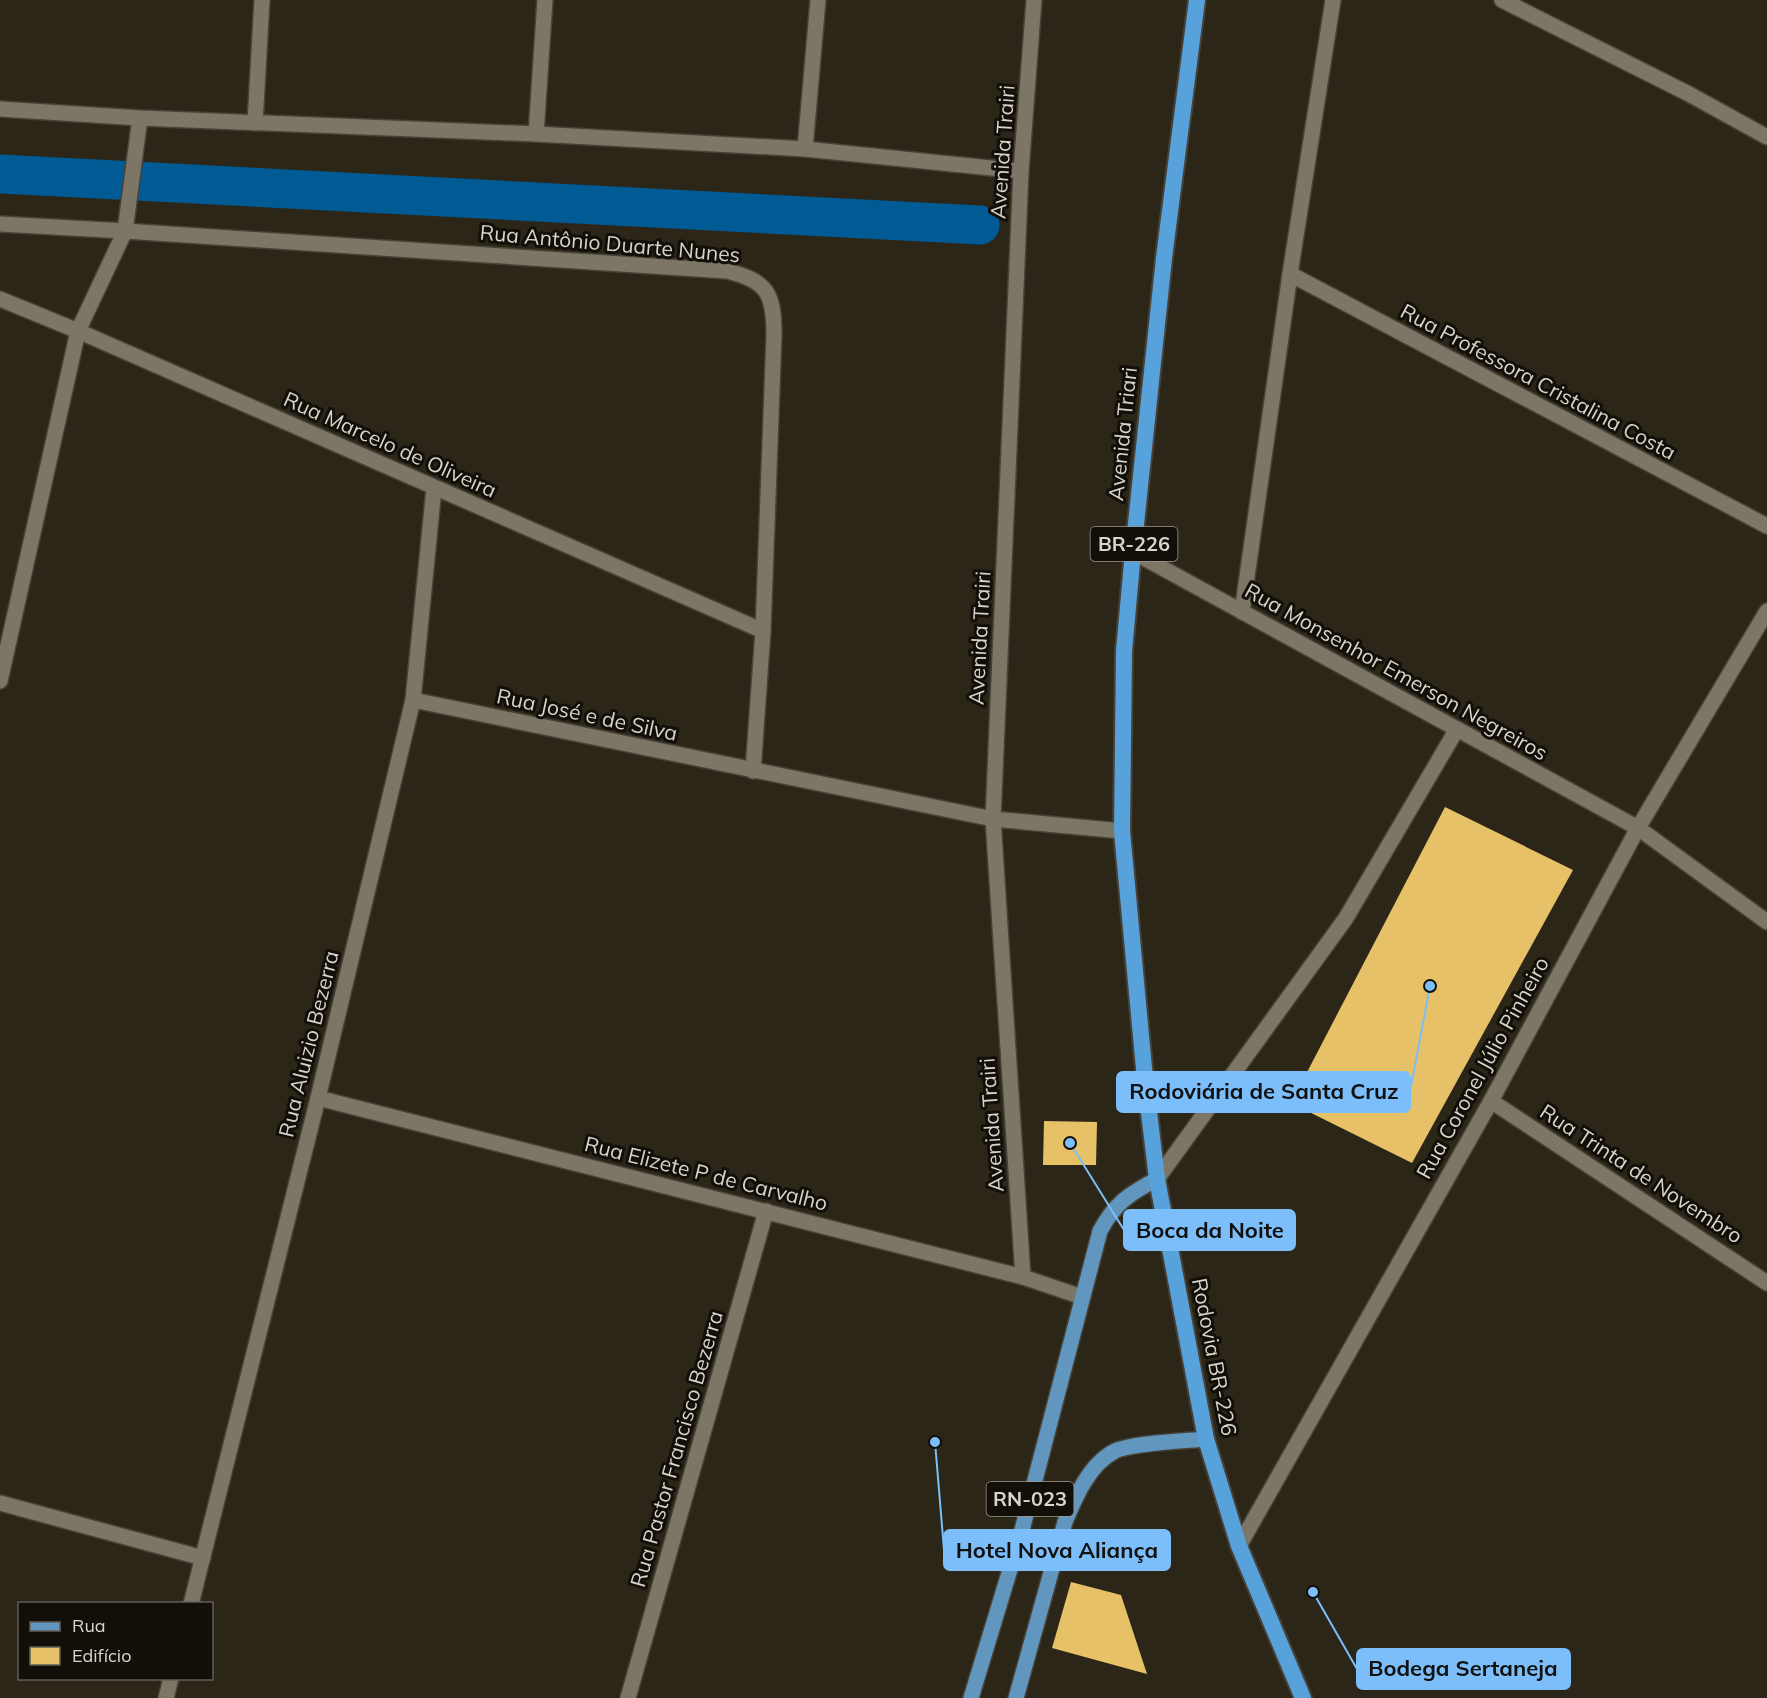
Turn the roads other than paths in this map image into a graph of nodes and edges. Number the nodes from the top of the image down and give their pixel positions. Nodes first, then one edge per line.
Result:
1 (262, 0) edge
2 (545, 0) edge
3 (818, 0) edge
4 (1034, 0) edge
5 (1197, 0) edge
6 (1332, 0) edge
7 (1502, 0) edge
8 (0, 109) edge
9 (140, 118) junction
10 (255, 123) junction
11 (536, 134) junction
12 (1767, 137) edge
13 (805, 149) junction
14 (1021, 171) junction
15 (0, 224) edge
16 (125, 231) junction
17 (1290, 274) junction
18 (0, 299) edge
19 (78, 331) junction
20 (434, 488) junction
21 (1767, 526) edge
22 (1133, 552) junction
23 (1767, 611) edge
24 (1242, 612) junction
25 (763, 631) junction
26 (0, 681) edge
27 (413, 700) junction
28 (1456, 729) junction
29 (753, 771) junction
30 (993, 819) junction
31 (1638, 828) junction
32 (1122, 831) junction
33 (1767, 922) edge
34 (318, 1098) junction
35 (1491, 1101) junction
36 (1157, 1179) junction
37 (766, 1211) junction
38 (1023, 1277) junction
39 (1767, 1283) edge
40 (1082, 1297) junction
41 (1206, 1439) junction
42 (0, 1503) edge
43 (1239, 1546) junction
44 (203, 1558) junction
45 (192, 1602) edge
46 (170, 1680) edge
47 (166, 1698) edge
48 (628, 1698) edge
49 (971, 1698) edge
50 (1016, 1698) edge
51 (1303, 1698) edge

1 - 10 street
2 - 11 street
3 - 13 street
4 - 14 street, Avenida Trairi
5 - 22 highway, Avenida Triari / BR-226
6 - 17 street
7 - 12 street
8 - 9 street
9 - 10 street
9 - 16 street
10 - 11 street
11 - 13 street
13 - 14 street
14 - 30 street, Avenida Trairi
15 - 16 street, Rua Antônio Duarte Nunes
16 - 19 street
16 - 25 street, Rua Antônio Duarte Nunes
17 - 21 street, Rua Professora Cristalina Costa
17 - 24 street
18 - 19 street, Rua Marcelo de Oliveira
19 - 20 street, Rua Marcelo de Oliveira
19 - 26 street
20 - 25 street, Rua Marcelo de Oliveira
20 - 27 street, Rua Aluizio Bezerra
22 - 24 street, Rua Monsenhor Emerson Negreiros
22 - 32 highway, Avenida Triari / BR-226
23 - 31 street, Rua Coronel Júlio Pinheiro
24 - 28 street, Rua Monsenhor Emerson Negreiros
25 - 29 street, Rua Antônio Duarte Nunes
27 - 29 street, Rua José e de Silva
27 - 34 street, Rua Aluizio Bezerra
28 - 31 street, Rua Monsenhor Emerson Negreiros
28 - 36 street
29 - 30 street, Rua José e de Silva
30 - 32 street, Rua José e de Silva
30 - 38 street, Avenida Trairi
31 - 33 street, Rua Monsenhor Emerson Negreiros
31 - 35 street, Rua Coronel Júlio Pinheiro
32 - 36 highway, Rodovia BR-226 / BR-226
34 - 37 street, Rua Elizete P de Carvalho
34 - 44 street, Rua Aluizio Bezerra
35 - 39 street, Rua Trinta de Novembro
35 - 43 street, Rua Coronel Júlio Pinheiro
36 - 40 main road
36 - 41 highway, Rodovia BR-226 / BR-226
37 - 38 street, Rua Elizete P de Carvalho
37 - 48 street, Rua Pastor Francisco Bezerra
38 - 40 street, Rua Elizete P de Carvalho
40 - 49 main road, RN-023
41 - 43 highway, Rodovia BR-226 / BR-226
41 - 50 main road, RN-023
42 - 44 street
43 - 51 highway, Rodovia BR-226 / BR-226
44 - 45 street, Rua Aluizio Bezerra
46 - 47 street

